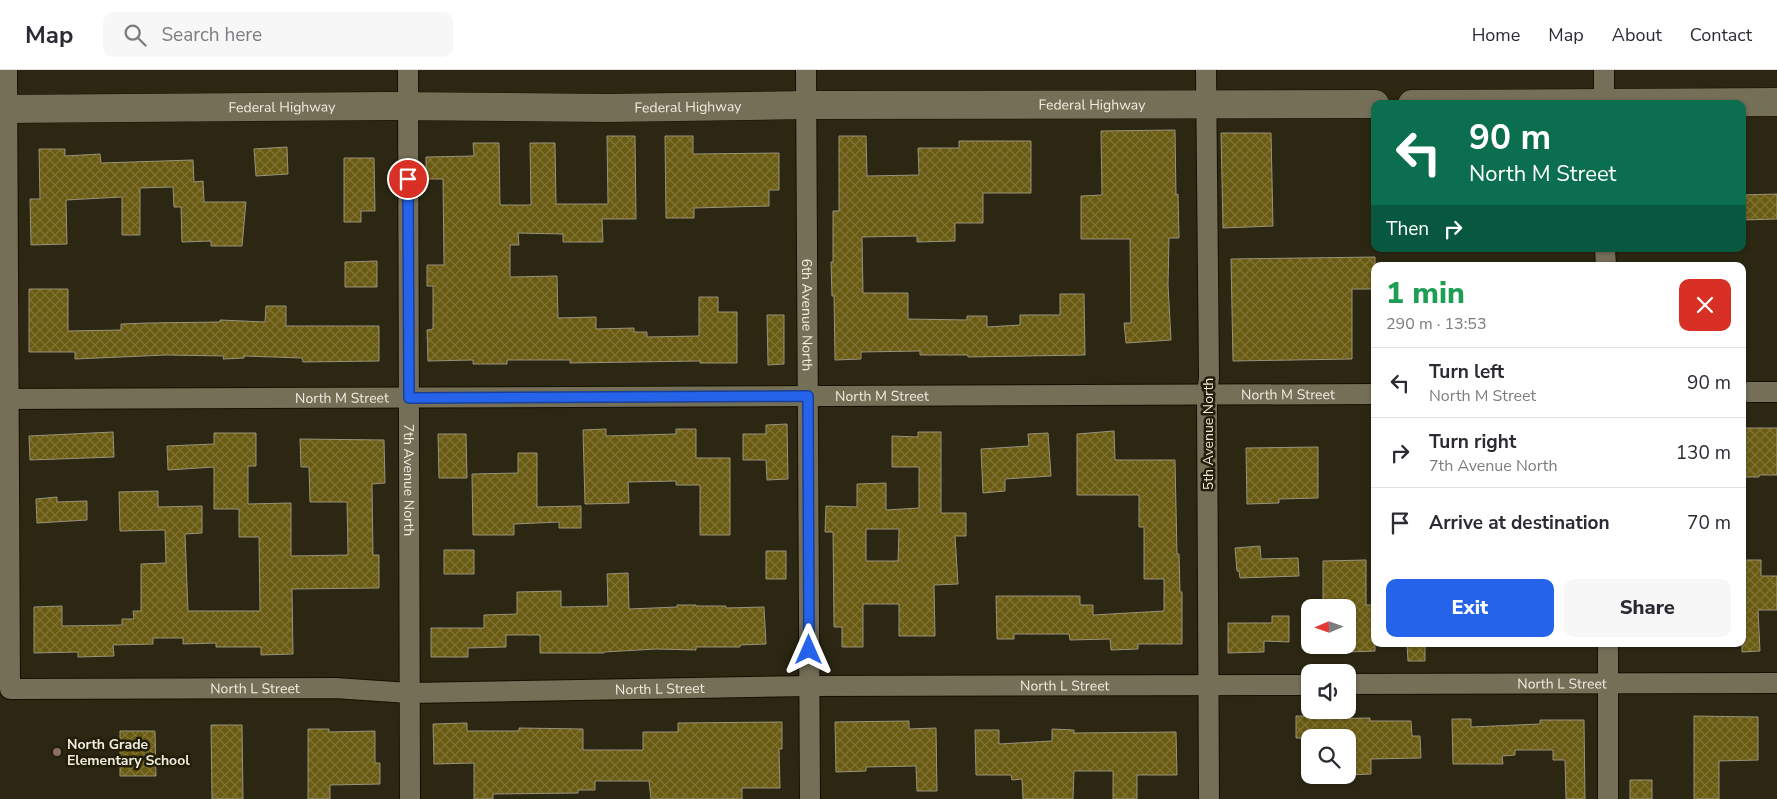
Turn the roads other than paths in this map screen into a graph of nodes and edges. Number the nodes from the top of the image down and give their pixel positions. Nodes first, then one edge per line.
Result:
1 (7, 70) edge
2 (408, 70) edge
3 (806, 70) edge
4 (1206, 70) edge
5 (1604, 70) edge
6 (1604, 100) edge
7 (1746, 102) edge
8 (1777, 102) edge
9 (1206, 104) junction
10 (1371, 104) edge
11 (806, 105) junction
12 (408, 106) junction
13 (4, 109) edge
14 (1746, 392) edge
15 (1777, 392) edge
16 (1207, 394) junction
17 (1371, 394) edge
18 (808, 396) junction
19 (409, 398) junction
20 (5, 399) edge
21 (1608, 647) edge
22 (1608, 683) junction
23 (1777, 683) edge
24 (1356, 684) edge
25 (1208, 685) junction
26 (1301, 685) edge
27 (809, 686) junction
28 (410, 693) junction
29 (410, 799) edge
30 (810, 799) edge
31 (1209, 799) edge
32 (1608, 799) edge

1 - 13 street
2 - 12 street, 7th Avenue North
3 - 11 street, 6th Avenue North
4 - 9 street, 5th Avenue North
5 - 6 street
7 - 8 main road
9 - 10 main road, Federal Highway
9 - 11 main road, Federal Highway
9 - 16 street, 5th Avenue North
11 - 12 main road, Federal Highway
11 - 18 street, 6th Avenue North
12 - 13 main road, Federal Highway
12 - 19 street, 7th Avenue North
13 - 20 street
14 - 15 street
16 - 17 street, North M Street
16 - 18 street, North M Street
16 - 25 street, 5th Avenue North
18 - 19 street, North M Street
18 - 27 street, 6th Avenue North
19 - 20 street, North M Street
19 - 28 street, 7th Avenue North
20 - 28 street, North L Street
21 - 22 street
22 - 23 street, North L Street
22 - 24 street, North L Street
22 - 32 street
25 - 26 street, North L Street
25 - 27 street, North L Street
25 - 31 street, 5th Avenue North
27 - 28 street, North L Street
27 - 30 street, 6th Avenue North
28 - 29 street, 7th Avenue North

